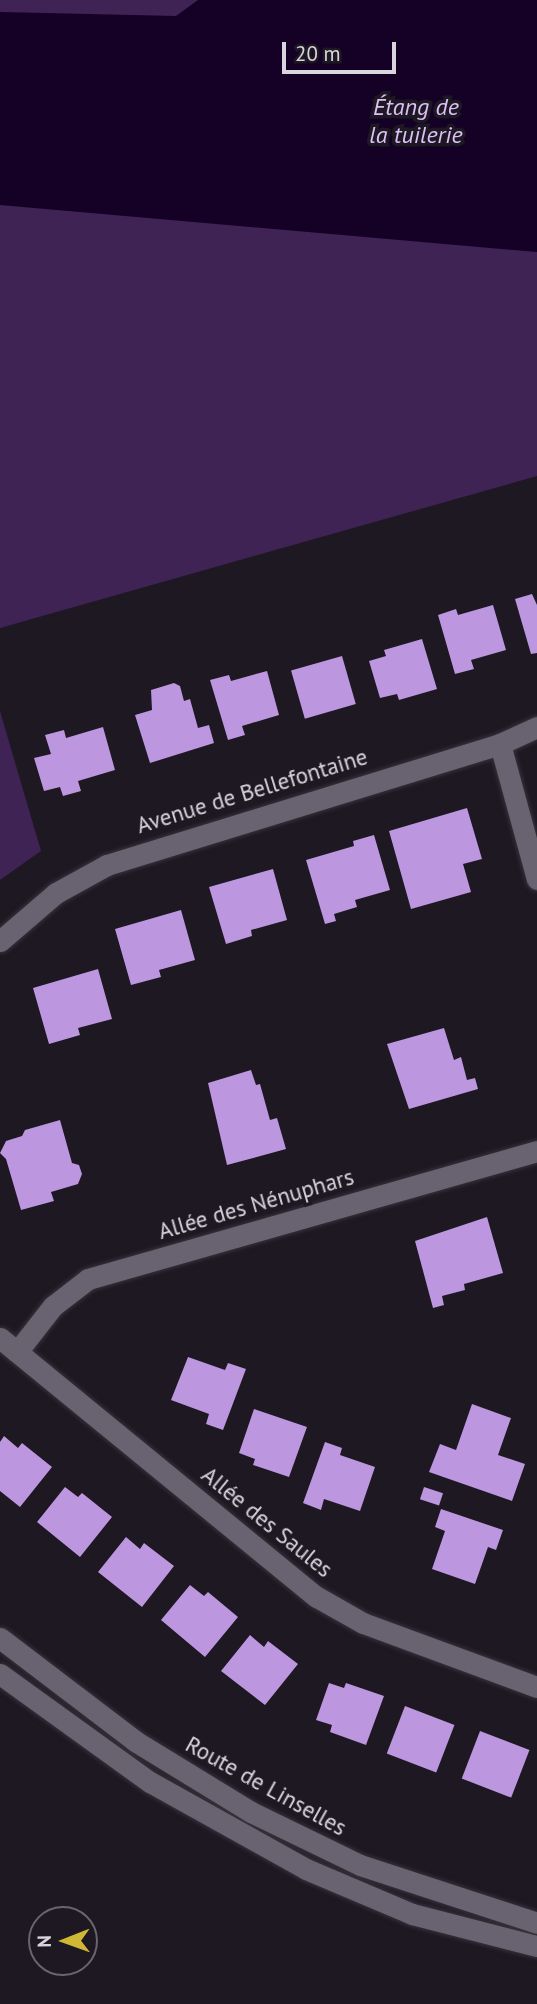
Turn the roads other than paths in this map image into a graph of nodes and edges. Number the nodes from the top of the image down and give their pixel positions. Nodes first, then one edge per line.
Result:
1 (537, 727) edge
2 (500, 744) junction
3 (537, 880) edge
4 (0, 941) edge
5 (537, 1151) edge
6 (0, 1338) edge
7 (17, 1352) junction
8 (0, 1638) edge
9 (0, 1674) edge
10 (537, 1686) edge
11 (537, 1923) edge
12 (537, 1946) edge

1 - 2 street, Avenue de Bellefontaine
2 - 3 street
2 - 4 street, Avenue de Bellefontaine
5 - 7 street, Allée des Nénuphars
6 - 7 street, Allée des Saules
7 - 10 street, Allée des Saules
8 - 11 street, Route de Linselles
9 - 12 street

